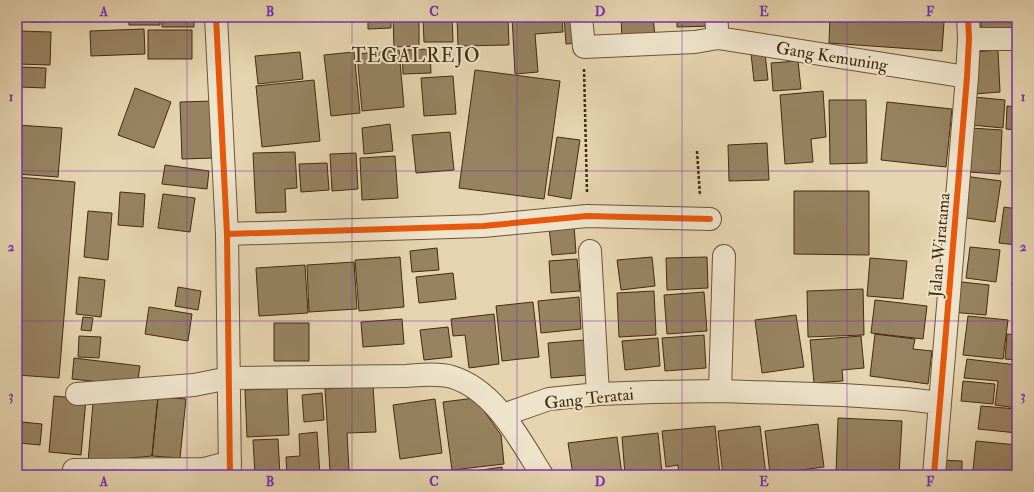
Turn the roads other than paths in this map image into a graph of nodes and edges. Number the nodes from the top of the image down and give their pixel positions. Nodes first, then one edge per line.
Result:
1 (216, 17) edge
2 (581, 17) edge
3 (968, 17) edge
4 (717, 28) edge
5 (969, 39) junction
6 (1017, 40) edge
7 (967, 77) junction
8 (705, 219) road end
9 (227, 234) junction
10 (590, 251) dead end
11 (724, 256) dead end
12 (230, 378) junction
13 (720, 391) junction
14 (77, 394) dead end
15 (598, 394) junction
16 (940, 403) junction
17 (503, 415) junction
18 (230, 469) edge
19 (74, 470) dead end
20 (542, 475) edge
21 (934, 475) edge

1 - 9 street
2 - 4 street, Gang Kemuning
3 - 5 street, Jalan Wiratama
4 - 7 street, Gang Kemuning
5 - 6 street
5 - 7 street, Jalan Wiratama
7 - 16 street, Jalan Wiratama
8 - 9 street
9 - 12 street
10 - 15 street
11 - 13 street
12 - 14 street
12 - 17 street
12 - 18 street
13 - 15 street, Gang Teratai
13 - 16 street, Gang Teratai
15 - 17 street, Gang Teratai
16 - 21 street, Jalan Wiratama
17 - 20 street
18 - 19 street

